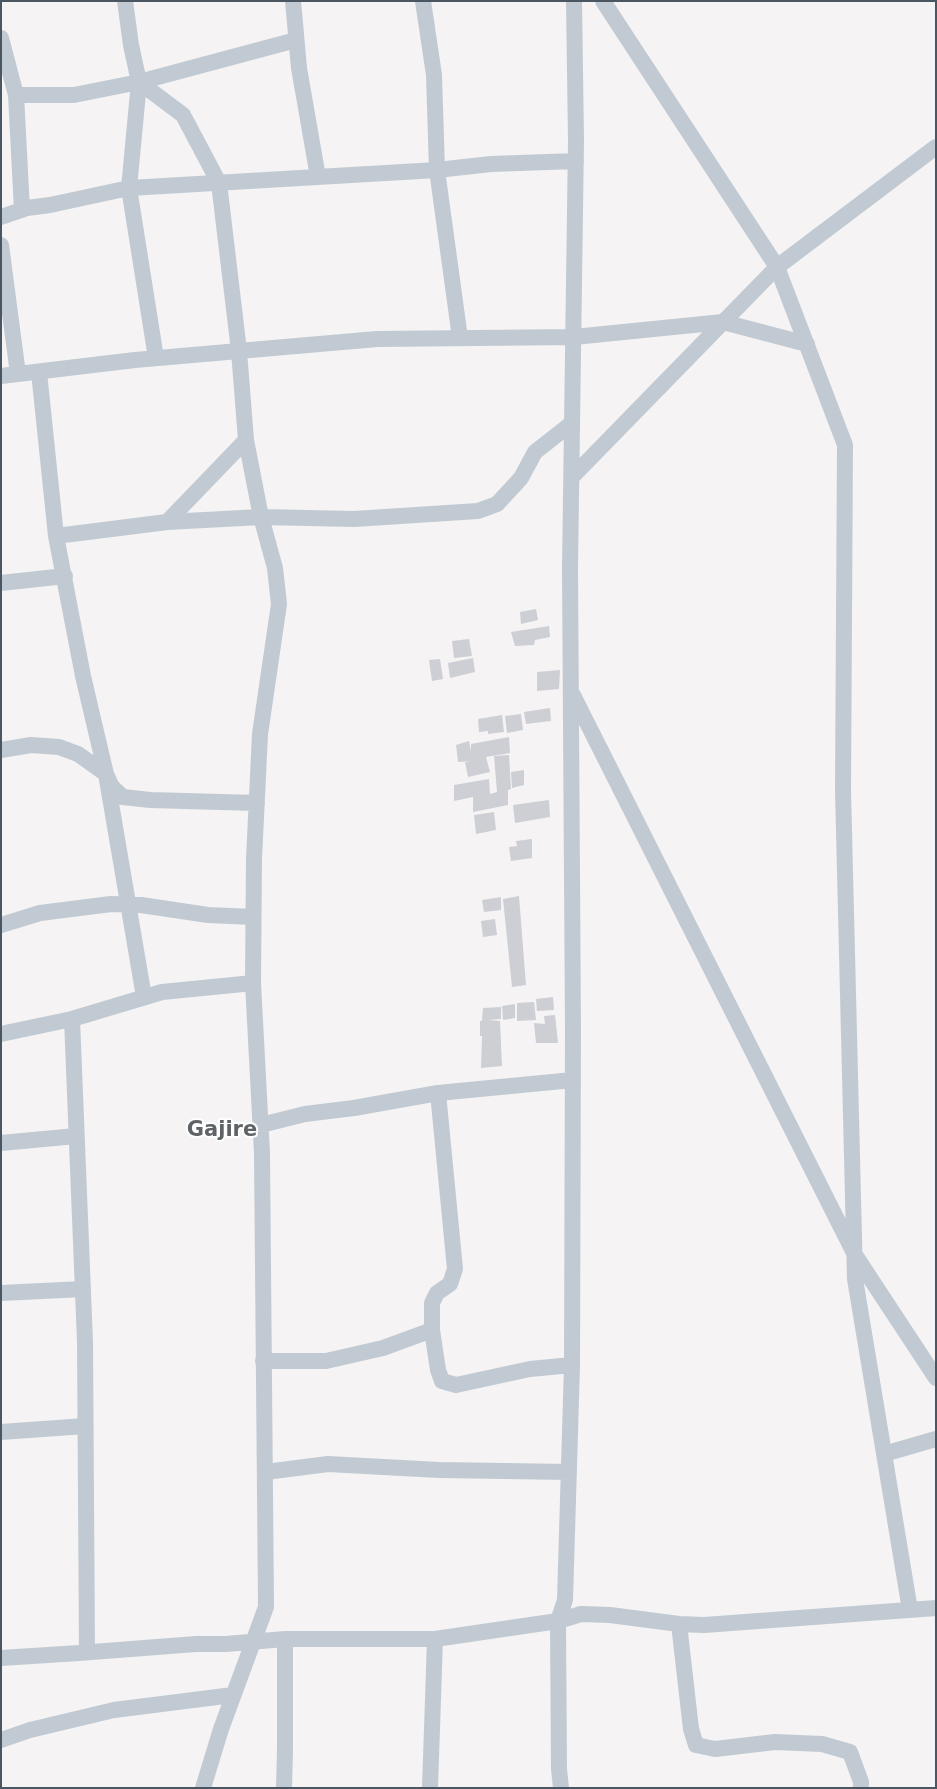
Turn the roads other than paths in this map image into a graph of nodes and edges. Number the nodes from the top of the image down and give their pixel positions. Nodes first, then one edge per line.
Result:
1 (125, 1) edge
2 (293, 1) edge
3 (423, 1) edge
4 (574, 1) edge
5 (602, 1) edge
6 (1, 38) edge
7 (296, 40) junction
8 (139, 82) junction
9 (16, 95) junction
10 (936, 147) edge
11 (576, 161) junction
12 (437, 170) junction
13 (318, 177) junction
14 (219, 183) junction
15 (129, 188) junction
16 (22, 210) junction
17 (1, 217) edge
18 (1, 245) edge
19 (777, 267) junction
20 (723, 322) junction
21 (574, 337) junction
22 (460, 338) junction
23 (806, 344) junction
24 (239, 351) junction
25 (156, 358) junction
26 (39, 372) junction
27 (18, 374) junction
28 (1, 376) edge
29 (572, 423) junction
30 (246, 440) junction
31 (572, 476) junction
32 (261, 518) junction
33 (167, 522) junction
34 (56, 536) junction
35 (65, 576) junction
36 (1, 583) edge
37 (571, 691) junction
38 (1, 750) edge
39 (106, 774) junction
40 (257, 803) junction
41 (129, 904) junction
42 (253, 917) junction
43 (1, 925) edge
44 (253, 983) junction
45 (144, 997) junction
46 (72, 1019) junction
47 (1, 1034) edge
48 (573, 1080) junction
49 (438, 1093) junction
50 (261, 1125) junction
51 (76, 1136) junction
52 (1, 1143) edge
53 (854, 1255) junction
54 (82, 1289) junction
55 (1, 1293) edge
56 (432, 1330) junction
57 (263, 1361) junction
58 (572, 1366) junction
59 (936, 1378) edge
60 (85, 1426) junction
61 (1, 1432) edge
62 (936, 1439) edge
63 (884, 1454) junction
64 (266, 1472) junction
65 (568, 1472) junction
66 (936, 1608) edge
67 (910, 1610) junction
68 (558, 1621) junction
69 (679, 1624) junction
70 (286, 1639) junction
71 (435, 1639) junction
72 (253, 1642) junction
73 (87, 1652) junction
74 (1, 1658) edge
75 (233, 1694) junction
76 (1, 1740) edge
77 (203, 1788) edge
78 (284, 1788) edge
79 (430, 1788) edge
80 (560, 1788) edge
81 (861, 1788) edge

1 - 8 street
2 - 7 street
3 - 12 street
4 - 11 street
5 - 19 street
6 - 9 street
7 - 8 street
7 - 13 street
8 - 9 street
8 - 14 street
8 - 15 street
9 - 16 street
10 - 19 street
11 - 12 street
11 - 21 street
12 - 13 street
12 - 22 street
13 - 14 street
14 - 15 street
14 - 24 street
15 - 16 street
15 - 25 street
16 - 17 street
18 - 27 street
19 - 20 street
19 - 23 street
20 - 21 street
20 - 23 street
20 - 31 street
21 - 22 street
21 - 29 street
22 - 24 street
23 - 53 street
24 - 25 street
24 - 30 street
25 - 26 street
26 - 27 street
26 - 34 street
27 - 28 street
29 - 31 street
29 - 32 street
30 - 32 street
30 - 33 street
31 - 37 street
32 - 33 street
32 - 40 street
33 - 34 street
34 - 35 street
35 - 36 street
35 - 39 street
37 - 48 street
37 - 53 street
38 - 39 street
39 - 40 street
39 - 41 street
40 - 42 street
41 - 42 street
41 - 43 street
41 - 45 street
42 - 44 street
44 - 45 street
44 - 50 street
45 - 46 street
46 - 47 street
46 - 51 street
48 - 49 street
48 - 58 street
49 - 50 street
49 - 56 street
50 - 57 street
51 - 52 street
51 - 54 street
53 - 59 street
53 - 63 street
54 - 55 street
54 - 60 street
56 - 57 street
56 - 58 street
57 - 64 street
58 - 65 street
60 - 61 street
60 - 73 street
62 - 63 street
63 - 67 street
64 - 65 street
64 - 72 street
65 - 68 street
66 - 67 street
67 - 69 street
68 - 69 street
68 - 71 street
68 - 80 street
69 - 81 street
70 - 71 street
70 - 72 street
70 - 78 street
71 - 79 street
72 - 73 street
72 - 75 street
73 - 74 street
75 - 76 street
75 - 77 street

